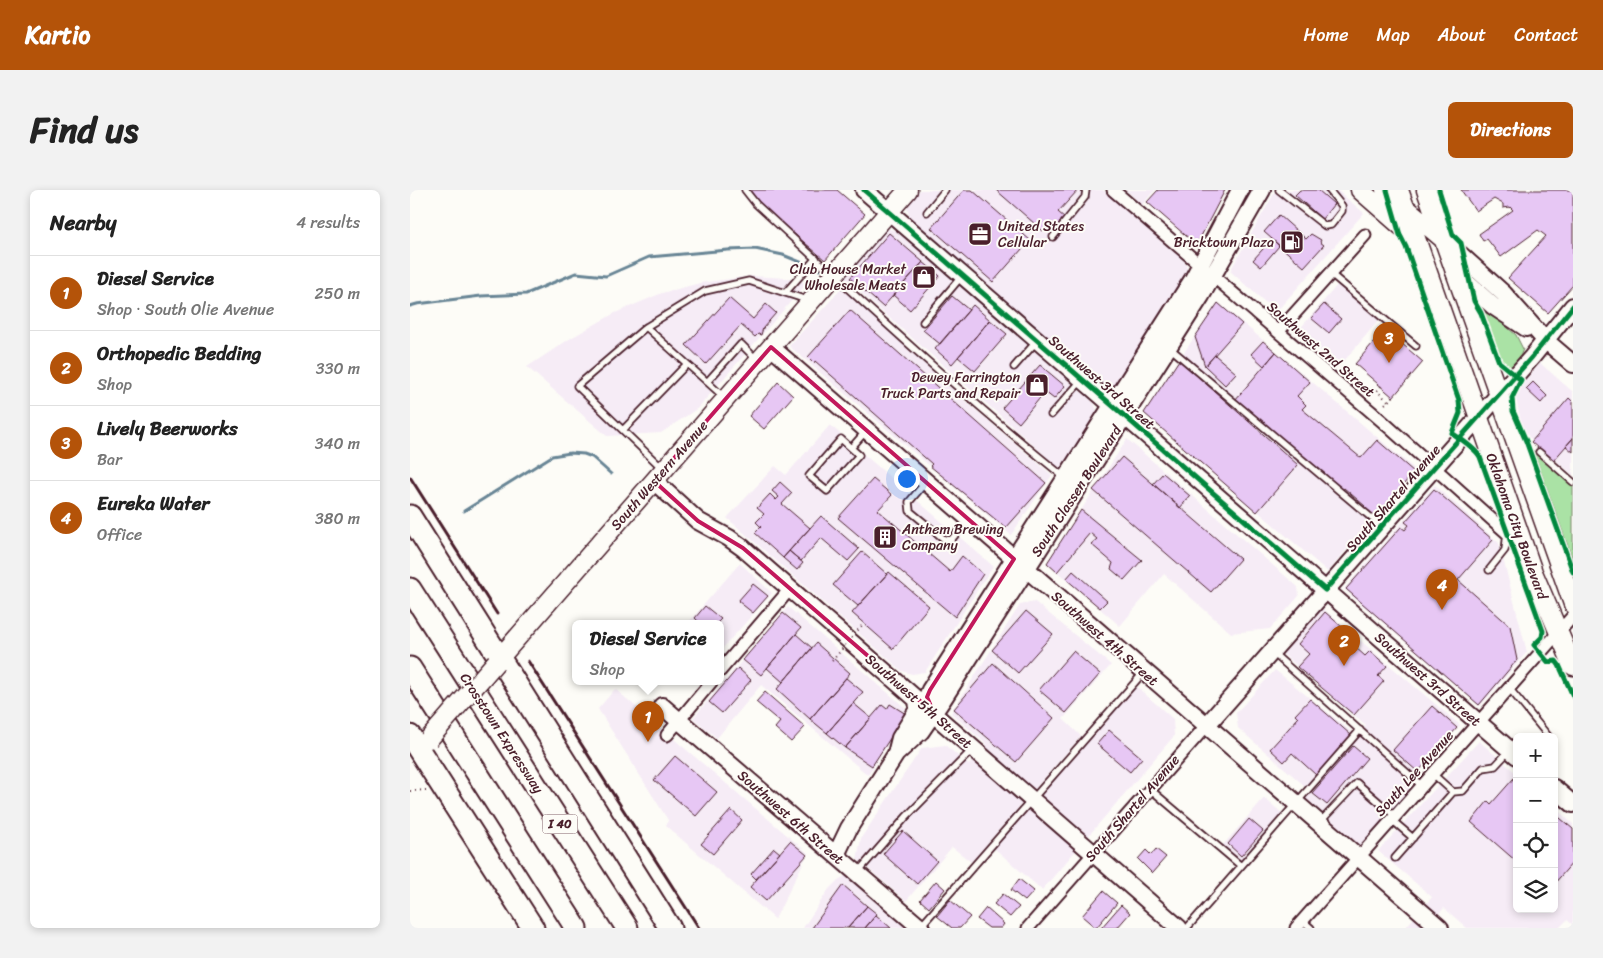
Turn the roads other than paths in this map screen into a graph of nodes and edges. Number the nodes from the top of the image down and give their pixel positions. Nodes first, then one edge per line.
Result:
1 (745, 190) edge
2 (864, 190) edge
3 (908, 190) edge
4 (945, 190) edge
5 (1086, 190) edge
6 (1113, 190) edge
7 (1240, 190) edge
8 (1262, 190) edge
9 (1360, 190) edge
10 (1385, 190) edge
11 (1426, 190) edge
12 (1281, 191) edge
13 (1329, 191) edge
14 (1402, 198) edge
15 (889, 212) junction
16 (927, 212) dead end
17 (1365, 235) dead end
18 (1053, 237) dead end
19 (1443, 239) junction
20 (1417, 240) junction
21 (816, 258) junction
22 (1207, 271) junction
23 (1454, 271) junction
24 (1331, 274) junction
25 (834, 275) junction
26 (963, 276) junction
27 (785, 293) junction
28 (811, 302) junction
29 (1573, 306) edge
30 (922, 322) dead end
31 (646, 327) junction
32 (1278, 332) junction
33 (1037, 340) junction
34 (1545, 340) junction
35 (1416, 346) dead end
36 (1168, 347) junction
37 (771, 348) junction
38 (759, 361) junction
39 (687, 364) junction
40 (1573, 364) edge
41 (1014, 367) dead end
42 (1082, 379) junction
43 (707, 382) junction
44 (1498, 395) junction
45 (726, 399) junction
46 (1112, 405) junction
47 (1051, 415) dead end
48 (1124, 416) junction
49 (1479, 416) junction
50 (623, 430) junction
51 (866, 431) junction
52 (851, 448) junction
53 (1539, 452) dead end
54 (1434, 467) junction
55 (659, 476) junction
56 (1065, 478) junction
57 (925, 482) junction
58 (1573, 482) edge
59 (410, 516) edge
60 (969, 520) junction
61 (1383, 527) junction
62 (1507, 533) joint
63 (1020, 564) junction
64 (1490, 570) dead end
65 (410, 589) edge
66 (790, 589) junction
67 (1325, 590) junction
68 (1573, 604) edge
69 (1573, 616) edge
70 (1558, 632) junction
71 (1271, 651) junction
72 (498, 660) junction
73 (724, 666) edge
74 (1573, 666) edge
75 (410, 668) edge
76 (1144, 672) junction
77 (709, 685) edge
78 (1509, 688) junction
79 (917, 699) junction
80 (662, 706) dead end
81 (934, 713) junction
82 (679, 720) junction
83 (1479, 723) junction
84 (1206, 726) junction
85 (1360, 730) junction
86 (1545, 733) edge
87 (667, 735) dead end
88 (417, 746) edge
89 (974, 748) junction
90 (1513, 753) edge
91 (896, 754) junction
92 (1433, 774) junction
93 (1422, 786) junction
94 (1150, 789) junction
95 (1558, 791) edge
96 (1453, 792) junction
97 (1032, 798) junction
98 (1296, 803) junction
99 (1573, 804) edge
100 (1393, 818) junction
101 (1319, 823) junction
102 (1413, 838) junction
103 (1094, 853) junction
104 (836, 855) junction
105 (1358, 857) junction
106 (1396, 858) dead end
107 (1241, 866) junction
108 (857, 873) junction
109 (1303, 926) edge
110 (533, 928) edge
111 (576, 928) edge
112 (627, 928) edge
113 (670, 928) edge
114 (920, 928) edge
115 (1028, 928) edge
116 (1179, 928) edge
117 (1187, 928) edge
118 (1440, 928) edge

1 - 21 lane
2 - 15 street, Southwest 3rd Street
3 - 15 main road, South Western Avenue
4 - 16 lane
5 - 18 lane
6 - 22 street, Southwest 2nd Street
7 - 22 street, South Classen Boulevard
8 - 22 street, South Classen Boulevard
9 - 20 main road
10 - 14 main road
11 - 19 main road, Oklahoma City Boulevard
12 - 13 lane
14 - 19 main road
14 - 20 main road, Oklahoma City Boulevard
15 - 25 main road, South Western Avenue
15 - 26 street, Southwest 3rd Street
17 - 24 street
19 - 23 main road, Oklahoma City Boulevard
19 - 34 street
20 - 23 main road
20 - 49 main road, Oklahoma City Boulevard
21 - 25 lane
21 - 27 lane
22 - 32 street, Southwest 2nd Street
22 - 36 street, South Classen Boulevard
22 - 46 street, South Classen Boulevard
23 - 34 street
23 - 44 main road, Oklahoma City Boulevard
24 - 32 street
24 - 35 lane
25 - 28 main road, South Western Avenue
25 - 56 lane
26 - 30 lane
26 - 33 street, Southwest 3rd Street
27 - 28 lane
27 - 31 lane
28 - 37 main road, South Western Avenue
29 - 34 street, South Shartel Avenue
31 - 39 lane
31 - 50 lane
32 - 54 street, Southwest 2nd Street
33 - 41 lane
33 - 42 street, Southwest 3rd Street
34 - 40 street
34 - 44 street, South Shartel Avenue
36 - 48 street, South Classen Boulevard
36 - 61 lane
37 - 38 main road, South Western Avenue
37 - 51 street, Southwest 4th Street
38 - 43 lane
38 - 45 main road, South Western Avenue
39 - 43 lane
39 - 50 lane
42 - 46 street, Southwest 3rd Street
42 - 47 lane
43 - 45 lane
44 - 49 street, South Shartel Avenue
44 - 68 main road, Oklahoma City Boulevard
45 - 55 main road, South Western Avenue
46 - 48 street, Southwest 3rd Street
46 - 56 street, South Classen Boulevard
48 - 63 street, South Classen Boulevard
48 - 67 street, Southwest 3rd Street
49 - 54 street, South Shartel Avenue
49 - 70 main road, Oklahoma City Boulevard
50 - 55 lane
51 - 52 lane
51 - 57 street, Southwest 4th Street
52 - 52 lane
53 - 58 lane
54 - 61 street, South Shartel Avenue
54 - 62 street, Southwest 2nd Street
55 - 66 street, Southwest 5th Street
55 - 72 main road, South Western Avenue
56 - 63 street, South Classen Boulevard
57 - 60 street, Southwest 4th Street
57 - 60 lane
59 - 72 highway
60 - 63 street, Southwest 4th Street
61 - 67 street, South Shartel Avenue
62 - 64 lane
63 - 76 street, Southwest 4th Street
63 - 81 street, South Classen Boulevard
65 - 112 highway, Crosstown Expressway / I 40
66 - 73 street
66 - 79 street, Southwest 5th Street
67 - 71 street, South Shartel Avenue
67 - 83 street, Southwest 3rd Street
69 - 70 street, South Lee Avenue
70 - 74 main road, Oklahoma City Boulevard
70 - 78 street, South Lee Avenue
71 - 84 street, South Shartel Avenue
71 - 85 lane
72 - 88 main road, South Western Avenue, bridge
72 - 113 highway
75 - 111 highway
76 - 84 street, Southwest 4th Street
76 - 97 lane
77 - 82 street
78 - 83 street, South Lee Avenue
78 - 86 lane
79 - 81 street, Southwest 5th Street
79 - 91 street, South Classen Boulevard
80 - 82 street, Southwest 6th Street
81 - 89 street, Southwest 5th Street
81 - 91 street, South Classen Boulevard
82 - 87 street
82 - 104 street, Southwest 6th Street
83 - 90 street, Southwest 3rd Street
83 - 92 street, South Lee Avenue
84 - 94 street, South Shartel Avenue
84 - 98 street, Southwest 4th Street
85 - 93 lane
85 - 98 lane
88 - 110 highway
89 - 97 street, Southwest 5th Street
89 - 108 lane
90 - 96 lane
91 - 104 street, South Classen Boulevard
92 - 93 street, South Lee Avenue
92 - 96 lane
93 - 100 street, South Lee Avenue
94 - 103 street, South Shartel Avenue
94 - 107 lane
95 - 99 street
96 - 102 lane
97 - 103 street, Southwest 5th Street
97 - 114 lane
98 - 101 street, Southwest 4th Street
98 - 107 lane
100 - 101 lane
100 - 102 lane
100 - 105 street, South Lee Avenue
101 - 105 street, Southwest 4th Street
102 - 106 lane
103 - 115 street, South Shartel Avenue
103 - 116 street, Southwest 5th Street
104 - 108 street, Southwest 6th Street
105 - 109 street, South Lee Avenue
105 - 118 street, Southwest 4th Street
107 - 117 lane
108 - 114 street, Southwest 6th Street

